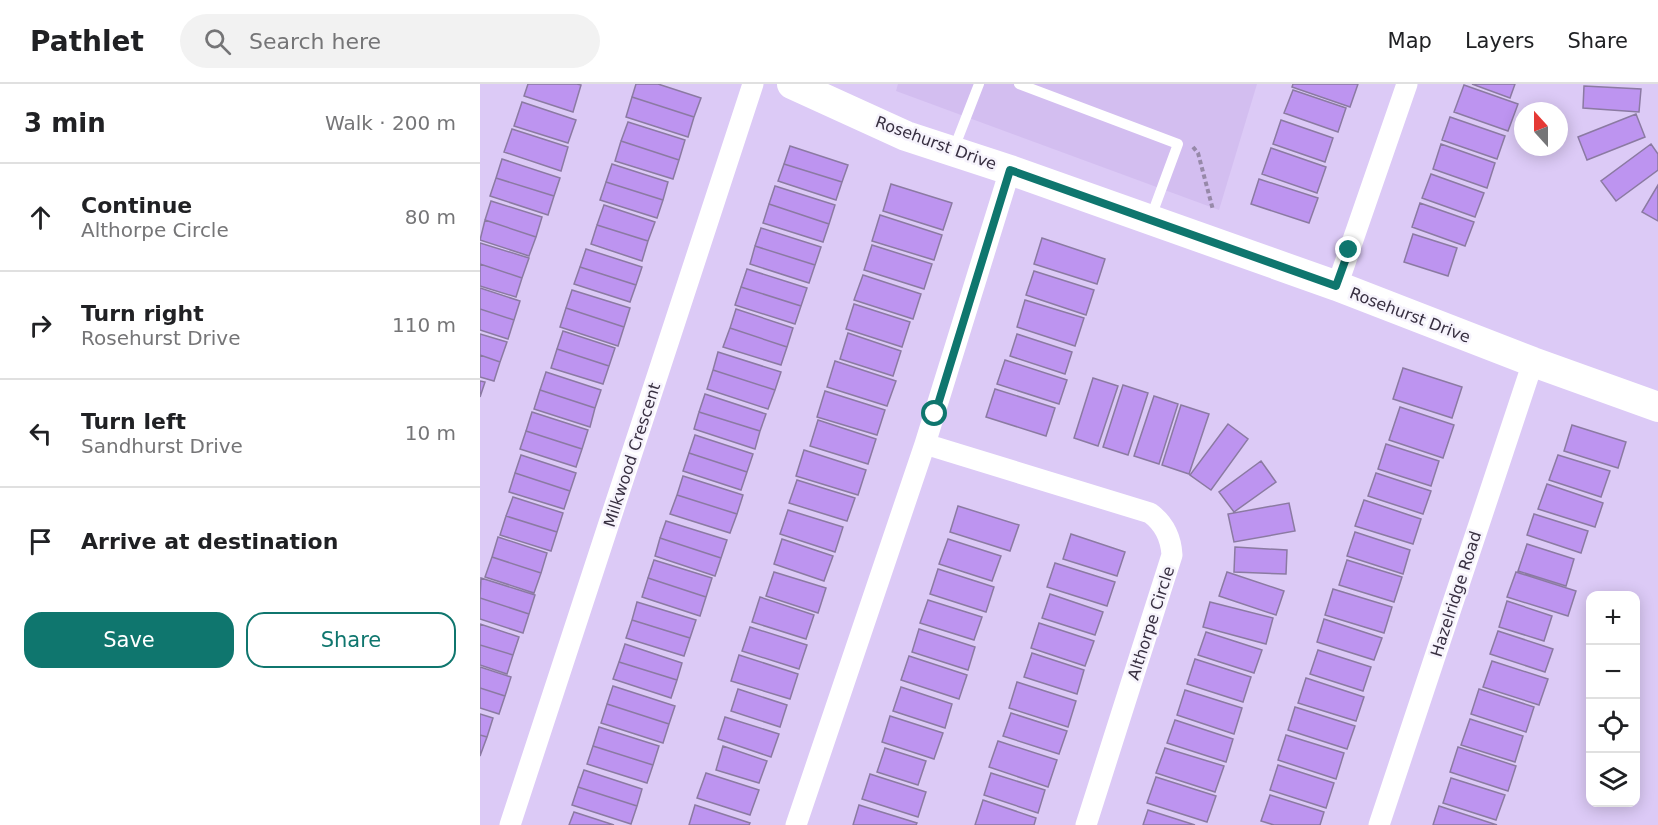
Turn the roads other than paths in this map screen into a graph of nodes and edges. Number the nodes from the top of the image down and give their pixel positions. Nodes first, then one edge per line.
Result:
1 (753, 84) edge
2 (792, 84) edge
3 (978, 84) edge
4 (1019, 84) edge
5 (1407, 84) edge
6 (953, 151) junction
7 (1010, 170) junction
8 (1150, 219) junction
9 (1336, 286) junction
10 (1533, 362) junction
11 (1658, 407) edge
12 (926, 444) junction
13 (510, 825) edge
14 (796, 825) edge
15 (1086, 825) edge
16 (1379, 825) edge

1 - 13 street, Milkwood Crescent
2 - 6 street, Rosehurst Drive
3 - 6 lane
4 - 8 lane
5 - 9 street
6 - 7 street, Rosehurst Drive
7 - 8 street, Rosehurst Drive
7 - 12 street
8 - 9 street, Rosehurst Drive
9 - 10 street, Rosehurst Drive
10 - 11 street, Rosehurst Drive
10 - 16 street, Hazelridge Road
12 - 14 street
12 - 15 street, Althorpe Circle

